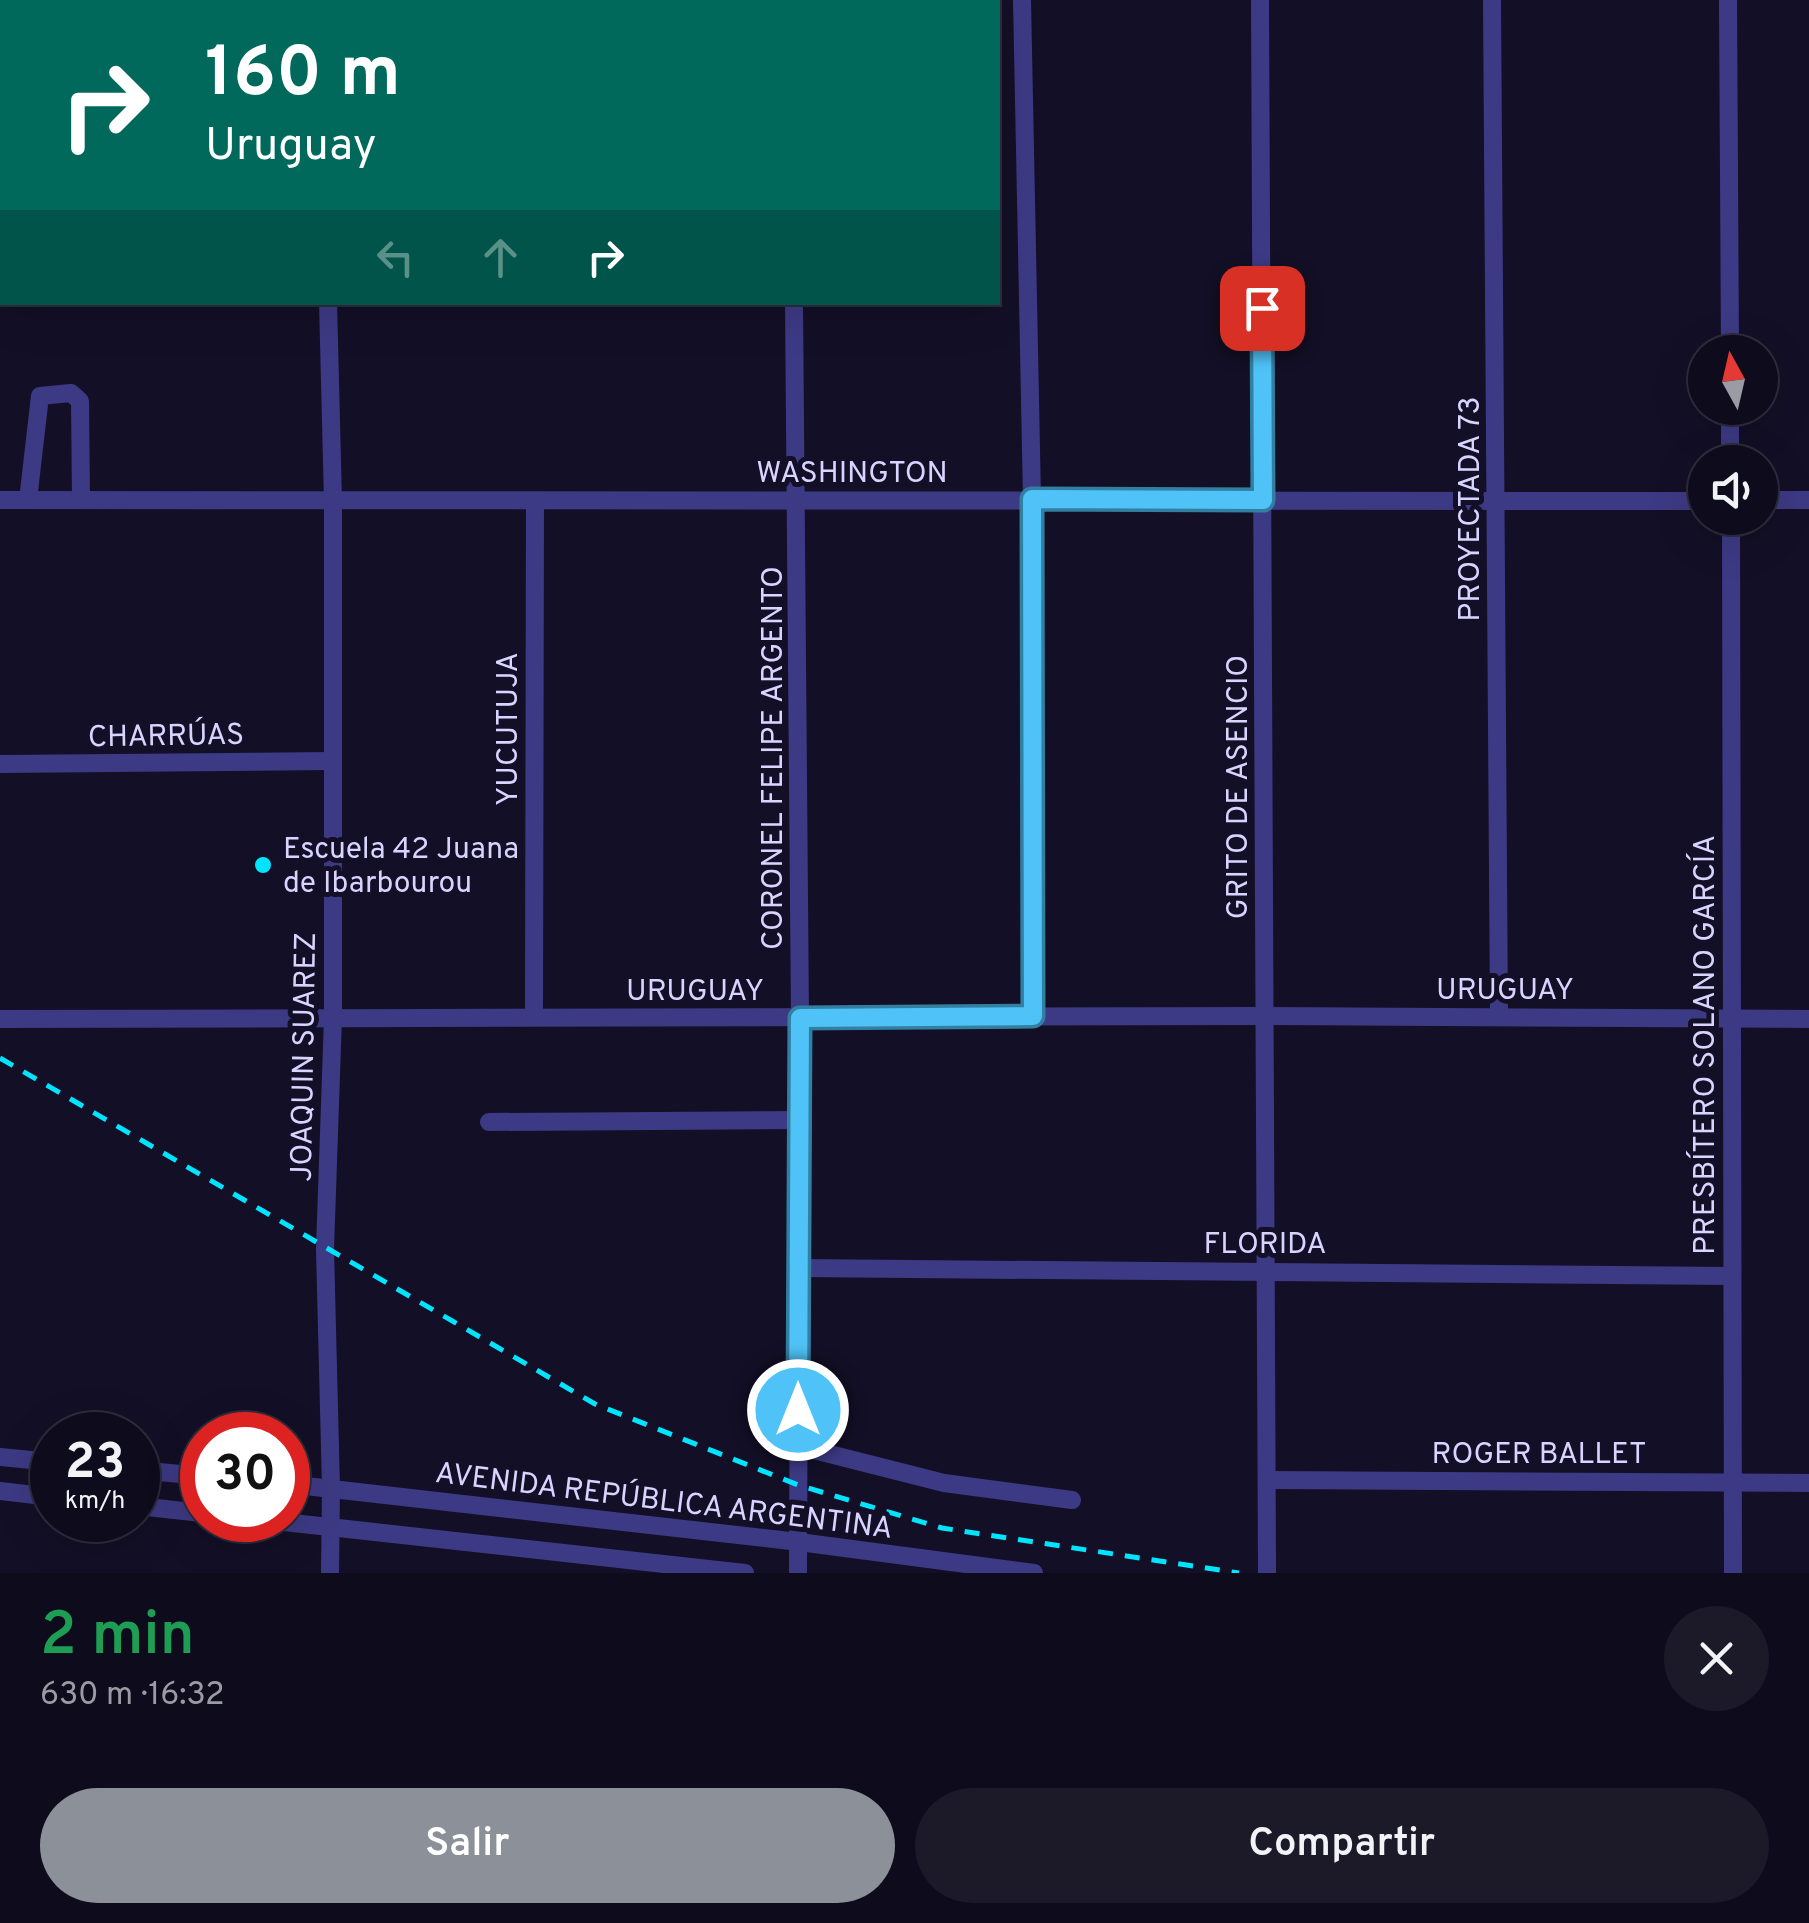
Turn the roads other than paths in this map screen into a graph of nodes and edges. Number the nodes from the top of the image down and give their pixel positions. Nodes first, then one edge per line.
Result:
1 (1022, 0) edge
2 (1260, 0) edge
3 (1492, 0) edge
4 (1728, 0) edge
5 (328, 305) edge
6 (794, 305) edge
7 (1730, 335) edge
8 (798, 499) junction
9 (1032, 499) junction
10 (0, 500) edge
11 (28, 500) junction
12 (81, 500) junction
13 (333, 500) junction
14 (1263, 500) junction
15 (1497, 500) junction
16 (1688, 500) edge
17 (1778, 500) edge
18 (1809, 500) edge
19 (535, 501) junction
20 (1730, 535) edge
21 (334, 761) junction
22 (0, 764) edge
23 (534, 1016) junction
24 (1033, 1016) junction
25 (1266, 1016) junction
26 (333, 1017) junction
27 (1500, 1017) junction
28 (800, 1018) junction
29 (1731, 1018) junction
30 (0, 1019) edge
31 (1809, 1019) edge
32 (798, 1120) junction
33 (489, 1122) dead end
34 (799, 1268) junction
35 (1266, 1270) junction
36 (1731, 1276) junction
37 (798, 1446) junction
38 (0, 1457) edge
39 (30, 1460) edge
40 (1268, 1480) junction
41 (1732, 1481) junction
42 (1809, 1483) edge
43 (310, 1486) edge
44 (332, 1488) junction
45 (0, 1491) edge
46 (30, 1494) edge
47 (1072, 1500) dead end
48 (310, 1525) edge
49 (330, 1527) junction
50 (800, 1542) junction
51 (330, 1573) edge
52 (745, 1573) edge
53 (798, 1573) edge
54 (1034, 1573) edge
55 (1268, 1573) edge
56 (1733, 1573) edge

1 - 9 street
2 - 14 street, GRITO DE ASENCIO
3 - 15 street, PROYECTADA 73
4 - 7 street
5 - 13 street, JOAQUIN SUAREZ
6 - 8 street, CORONEL FELIPE ARGENTO
8 - 9 street, WASHINGTON
8 - 19 street, WASHINGTON
8 - 28 street, CORONEL FELIPE ARGENTO
9 - 14 street, WASHINGTON
9 - 24 street
10 - 11 street, WASHINGTON
11 - 12 street, WASHINGTON
11 - 12 street
12 - 13 street, WASHINGTON
13 - 19 street, WASHINGTON
13 - 21 street, JOAQUIN SUAREZ
14 - 15 street, WASHINGTON
14 - 25 street, GRITO DE ASENCIO
15 - 16 street, WASHINGTON
15 - 27 street, PROYECTADA 73
17 - 18 street
19 - 23 street, YUCUTUJA
20 - 29 street, PRESBÍTERO SOLANO GARCÍA
21 - 22 street, CHARRÚAS
21 - 26 street, JOAQUIN SUAREZ
23 - 26 street, URUGUAY
23 - 28 street, URUGUAY
24 - 25 street, URUGUAY
24 - 28 street, URUGUAY
25 - 27 street, URUGUAY
25 - 35 street, GRITO DE ASENCIO
26 - 30 street, URUGUAY
26 - 44 street, JOAQUIN SUAREZ
27 - 29 street, URUGUAY
28 - 32 street, CORONEL FELIPE ARGENTO
29 - 31 street, URUGUAY
29 - 36 street, PRESBÍTERO SOLANO GARCÍA
32 - 33 street
32 - 34 street, CORONEL FELIPE ARGENTO
34 - 35 street, FLORIDA
34 - 37 street, CORONEL FELIPE ARGENTO
35 - 36 street, FLORIDA
35 - 40 street, GRITO DE ASENCIO
36 - 41 street, PRESBÍTERO SOLANO GARCÍA
37 - 47 street
37 - 50 street, CORONEL FELIPE ARGENTO
38 - 39 street
40 - 41 street, ROGER BALLET
40 - 55 street, GRITO DE ASENCIO
41 - 42 street, ROGER BALLET
41 - 56 street, PRESBÍTERO SOLANO GARCÍA
43 - 44 street, AVENIDA REPÚBLICA ARGENTINA
44 - 49 street, JOAQUIN SUAREZ
44 - 50 street, AVENIDA REPÚBLICA ARGENTINA
45 - 46 street
48 - 49 street, AVENIDA REPÚBLICA ARGENTINA
49 - 51 street, JOAQUIN SUAREZ
49 - 52 street, AVENIDA REPÚBLICA ARGENTINA
50 - 53 street, CORONEL FELIPE ARGENTO
50 - 54 street, AVENIDA REPÚBLICA ARGENTINA

